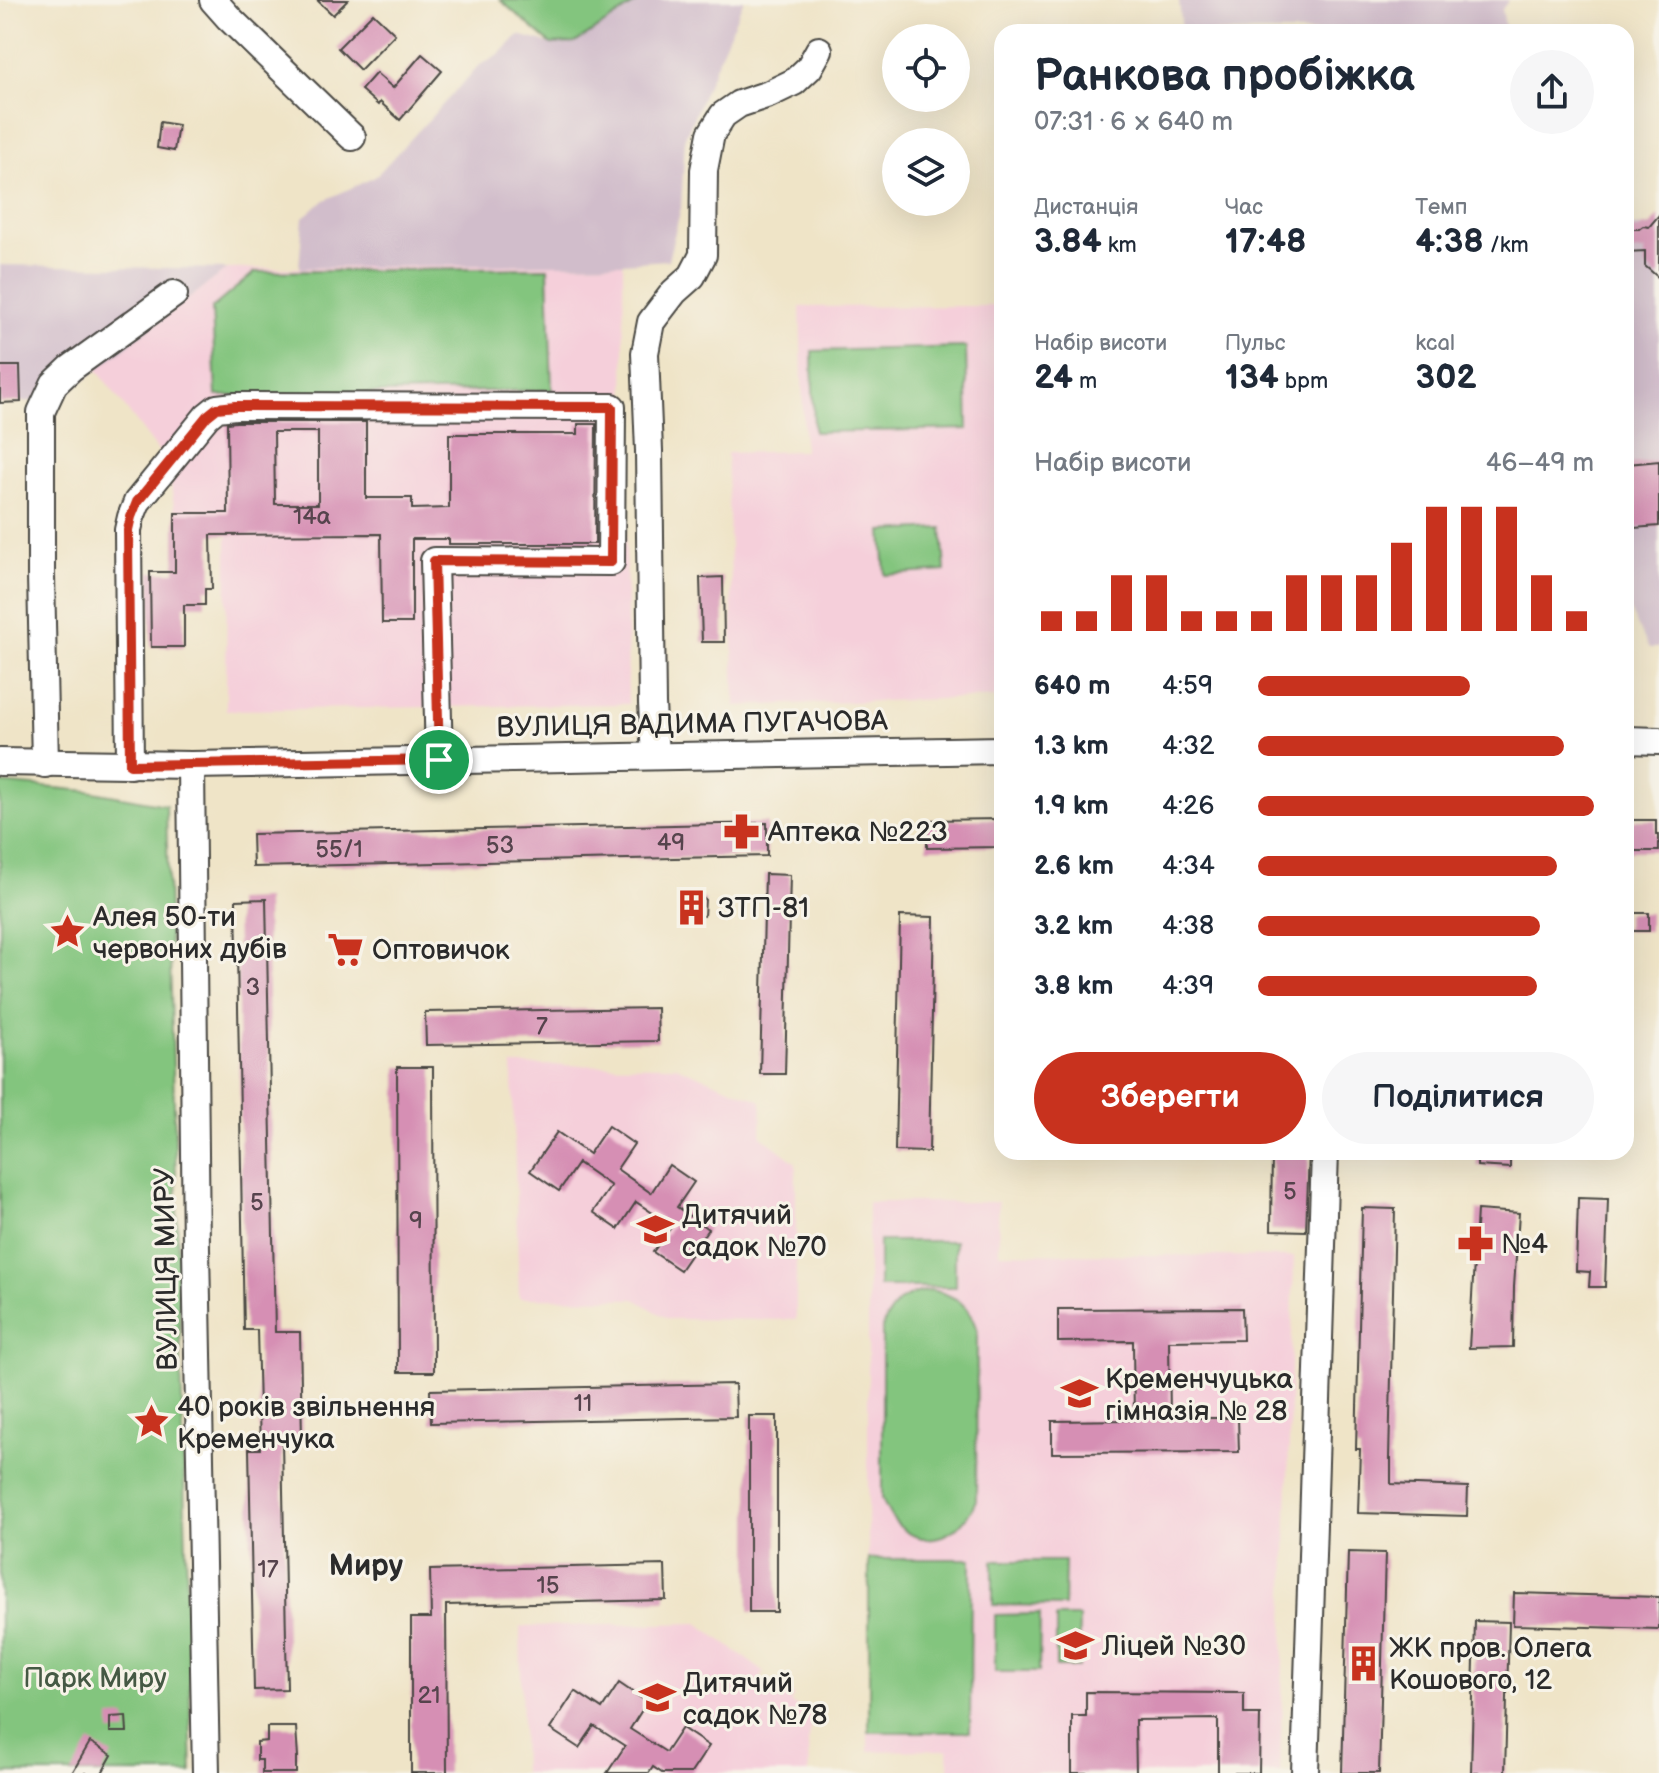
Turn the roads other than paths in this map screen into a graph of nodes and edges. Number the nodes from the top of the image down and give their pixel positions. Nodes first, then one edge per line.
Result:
1 (213, 0) edge
2 (819, 50) dead end
3 (352, 137) dead end
4 (174, 294) dead end
5 (1634, 740) edge
6 (1659, 741) edge
7 (994, 750) edge
8 (655, 756) junction
9 (439, 760) junction
10 (0, 762) edge
11 (45, 764) junction
12 (130, 765) junction
13 (191, 765) junction
14 (1325, 1160) edge
15 (206, 1773) edge
16 (1305, 1773) edge

1 - 3 street
2 - 8 street
4 - 11 street
5 - 6 street
7 - 8 street, ВУЛИЦЯ ВАДИМА ПУГАЧОВА
8 - 9 street, ВУЛИЦЯ ВАДИМА ПУГАЧОВА
9 - 12 street
9 - 13 street, ВУЛИЦЯ ВАДИМА ПУГАЧОВА
10 - 11 street, ВУЛИЦЯ ВАДИМА ПУГАЧОВА
11 - 12 street, ВУЛИЦЯ ВАДИМА ПУГАЧОВА
12 - 13 street, ВУЛИЦЯ ВАДИМА ПУГАЧОВА
13 - 15 street, ВУЛИЦЯ МИРУ
14 - 16 street

